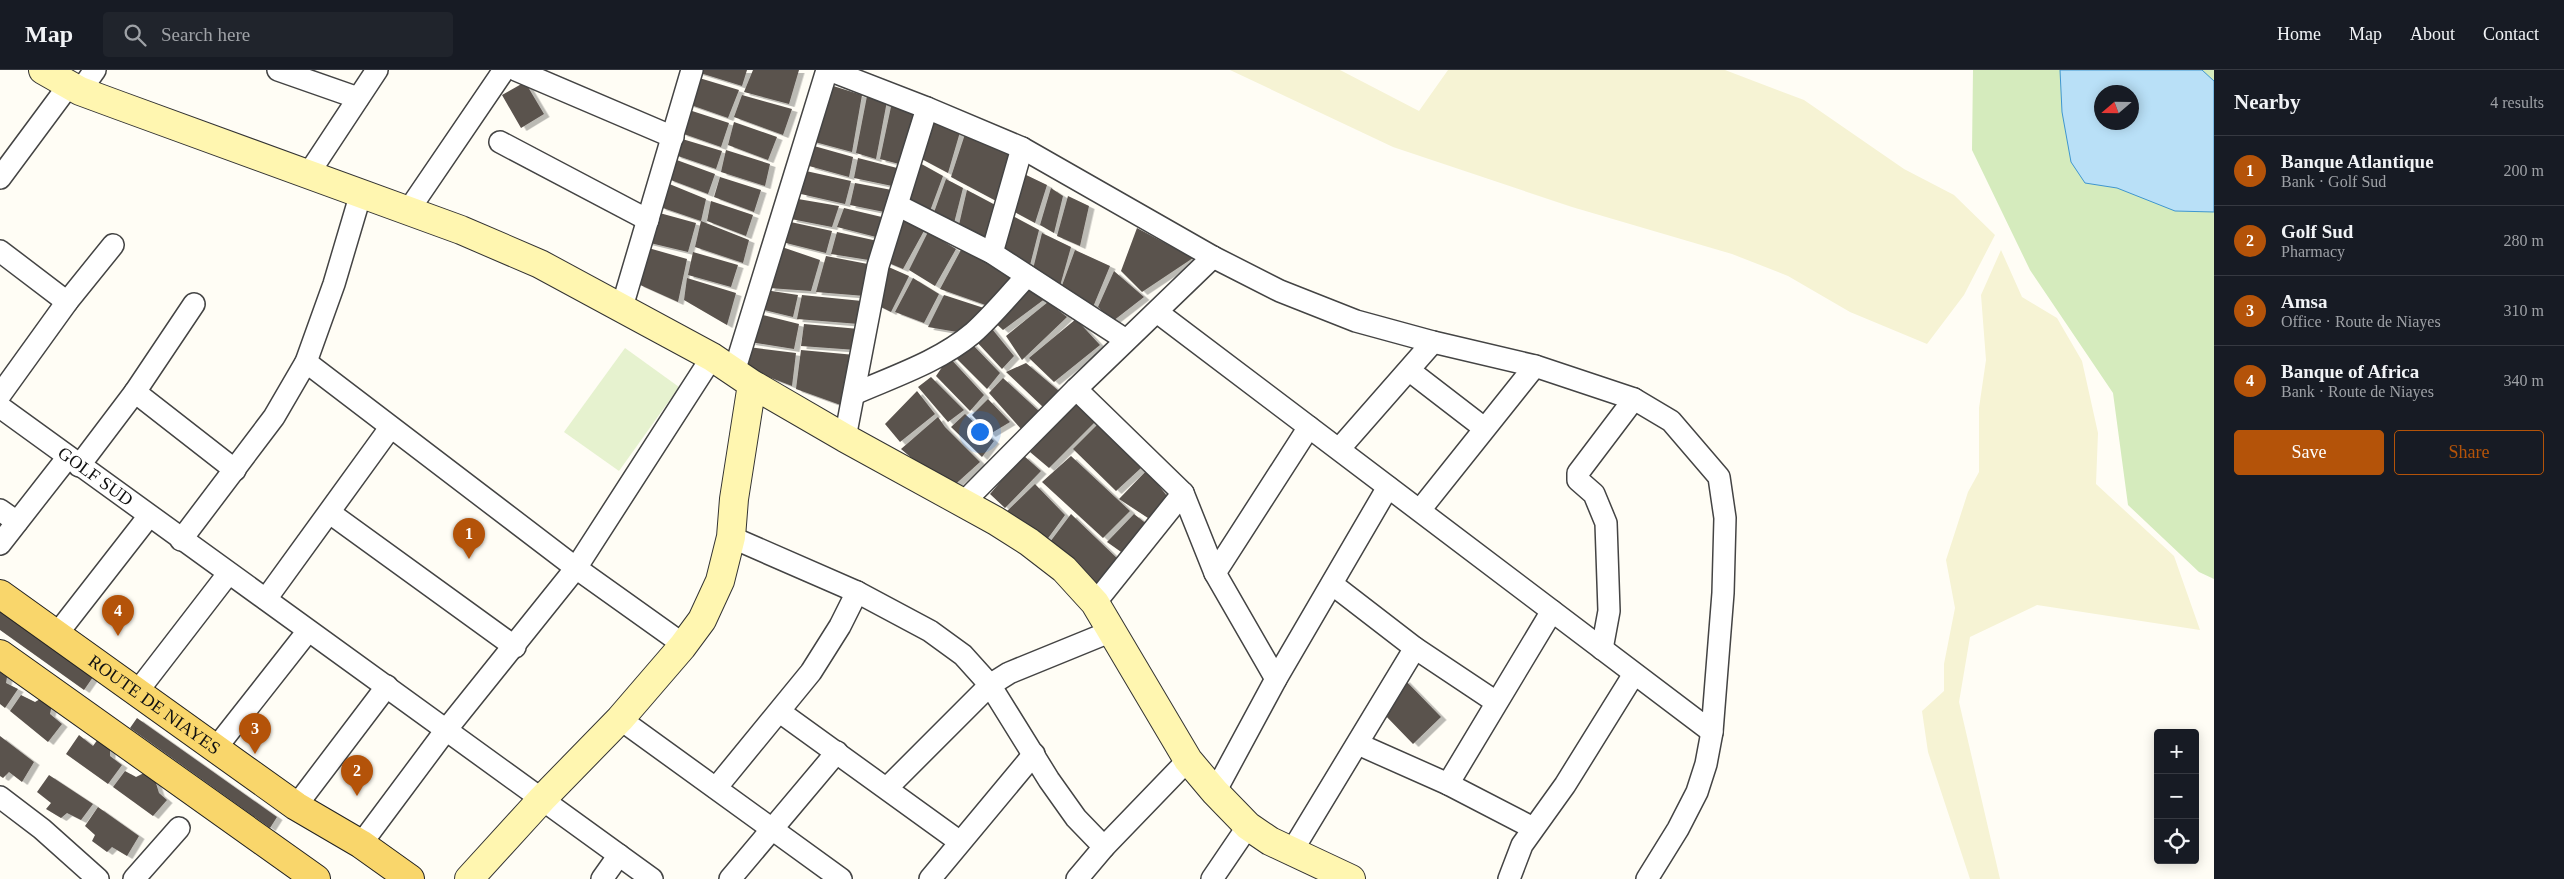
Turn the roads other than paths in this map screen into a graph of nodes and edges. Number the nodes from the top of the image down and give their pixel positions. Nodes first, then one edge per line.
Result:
1 (43, 70) edge
2 (278, 70) edge
3 (377, 70) edge
4 (504, 70) edge
5 (516, 70) edge
6 (692, 70) edge
7 (828, 70) edge
8 (81, 82) edge
9 (358, 98) junction
10 (927, 108) junction
11 (673, 137) junction
12 (500, 142) dead end
13 (1022, 148) junction
14 (309, 173) junction
15 (0, 178) edge
16 (361, 193) junction
17 (898, 206) junction
18 (408, 211) junction
19 (648, 220) junction
20 (113, 245) dead end
21 (0, 251) edge
22 (992, 253) junction
23 (1213, 258) junction
24 (1026, 276) junction
25 (67, 302) junction
26 (194, 304) dead end
27 (622, 308) junction
28 (1157, 312) junction
29 (1126, 340) junction
30 (1434, 342) junction
31 (712, 357) junction
32 (306, 362) junction
33 (1535, 366) junction
34 (1410, 371) junction
35 (743, 378) junction
36 (1076, 389) junction
37 (135, 392) junction
38 (856, 393) junction
39 (0, 395) edge
40 (1634, 399) junction
41 (0, 407) edge
42 (1309, 427) junction
43 (390, 428) junction
44 (1484, 428) junction
45 (845, 438) junction
46 (1340, 448) junction
47 (74, 462) junction
48 (235, 470) junction
49 (1388, 487) junction
50 (1183, 492) junction
51 (964, 504) junction
52 (0, 510) edge
53 (1420, 510) junction
54 (330, 513) junction
55 (149, 516) junction
56 (17, 522) junction
57 (731, 537) junction
58 (181, 540) junction
59 (0, 544) edge
60 (576, 568) junction
61 (1215, 572) junction
62 (228, 574) junction
63 (1332, 584) junction
64 (857, 592) junction
65 (0, 594) edge
66 (266, 599) junction
67 (1095, 603) junction
68 (1552, 611) junction
69 (308, 631) junction
70 (1112, 631) junction
71 (57, 634) junction
72 (684, 645) junction
73 (514, 647) junction
74 (1415, 648) junction
75 (1602, 649) junction
76 (0, 654) edge
77 (1634, 674) junction
78 (1276, 679) junction
79 (990, 685) junction
80 (387, 686) junction
81 (137, 692) junction
82 (1496, 702) junction
83 (780, 712) junction
84 (620, 719) junction
85 (446, 730) junction
86 (1712, 732) junction
87 (1358, 744) junction
88 (216, 748) junction
89 (837, 752) junction
90 (1034, 754) junction
91 (1188, 760) junction
92 (1448, 784) junction
93 (716, 788) junction
94 (887, 788) junction
95 (1214, 792) junction
96 (0, 797) edge
97 (542, 799) junction
98 (296, 806) junction
99 (1248, 826) junction
100 (180, 828) dead end
101 (1533, 828) junction
102 (772, 830) junction
103 (960, 842) junction
104 (361, 844) junction
105 (1104, 847) junction
106 (1292, 851) junction
107 (618, 855) junction
108 (1657, 875) edge
109 (98, 879) edge
110 (134, 879) edge
111 (316, 879) edge
112 (410, 879) edge
113 (469, 879) edge
114 (602, 879) edge
115 (652, 879) edge
116 (730, 879) edge
117 (841, 879) edge
118 (930, 879) edge
119 (1077, 879) edge
120 (1212, 879) edge
121 (1351, 879) edge
122 (1509, 879) edge

1 - 8 street
2 - 9 street
3 - 9 street
4 - 18 street
5 - 11 street
6 - 11 street
7 - 10 street
7 - 35 street
8 - 14 street
8 - 15 street
9 - 14 street
10 - 13 street
10 - 17 street
11 - 19 street
12 - 19 street
13 - 22 street
13 - 23 street
14 - 16 street
16 - 18 street
16 - 32 street
17 - 22 street
17 - 38 street
18 - 27 street
19 - 27 street
20 - 25 street
21 - 25 street
22 - 24 street
23 - 28 street
23 - 30 street
24 - 29 street
24 - 38 street
25 - 39 street
26 - 37 street
27 - 31 street
28 - 29 street
28 - 42 street
29 - 36 street
30 - 33 street
30 - 34 street
31 - 35 street
31 - 60 street
32 - 43 street
32 - 48 street
33 - 40 street
33 - 44 street
34 - 44 street
34 - 46 street
35 - 45 street
35 - 57 street
36 - 50 street
36 - 51 street
37 - 47 street
37 - 48 street
38 - 45 street
40 - 75 street
40 - 86 street
41 - 47 street, GOLF SUD
42 - 46 street
42 - 61 street
43 - 54 street
43 - 60 street
44 - 53 street
45 - 51 street
46 - 49 street
47 - 55 street, GOLF SUD
47 - 56 street
48 - 58 street
49 - 53 street
49 - 63 street
50 - 61 street
50 - 67 street
51 - 67 street
52 - 56 street
53 - 68 street
54 - 66 street
54 - 73 street
55 - 58 street, GOLF SUD
55 - 71 street
56 - 59 street
57 - 64 street
57 - 72 street
58 - 62 street, GOLF SUD
60 - 72 street
60 - 73 street
61 - 78 street
62 - 66 street, GOLF SUD
62 - 81 street
63 - 74 street
63 - 78 street
64 - 79 street
64 - 83 street
65 - 71 main road, ROUTE DE NIAYES
66 - 69 street, GOLF SUD
67 - 70 street
68 - 75 street
68 - 82 street
69 - 80 street, GOLF SUD
69 - 88 street
70 - 79 street
70 - 91 street
71 - 81 main road, ROUTE DE NIAYES
72 - 84 street
73 - 85 street
74 - 82 street
74 - 87 street
75 - 77 street
76 - 111 main road
77 - 86 street
77 - 101 street
78 - 95 street
79 - 90 street
79 - 94 street
80 - 85 street, GOLF SUD
80 - 98 street
81 - 88 main road, ROUTE DE NIAYES
82 - 92 street
83 - 89 street
83 - 93 street
84 - 93 street
84 - 97 street
85 - 97 street, GOLF SUD
85 - 104 street
86 - 108 street
87 - 92 street
87 - 106 street
88 - 98 main road, ROUTE DE NIAYES
89 - 94 street
89 - 102 street
90 - 103 street
90 - 105 street
91 - 95 street
91 - 105 street
92 - 101 street
93 - 102 street
94 - 103 street
95 - 99 street
96 - 109 street
97 - 107 street, GOLF SUD
97 - 113 street
98 - 104 main road, ROUTE DE NIAYES
99 - 106 street
99 - 120 street
100 - 110 street
101 - 122 street
102 - 116 street
102 - 117 street
103 - 118 street
104 - 112 main road, ROUTE DE NIAYES
105 - 119 street
106 - 121 street
107 - 114 street
107 - 115 street, GOLF SUD

